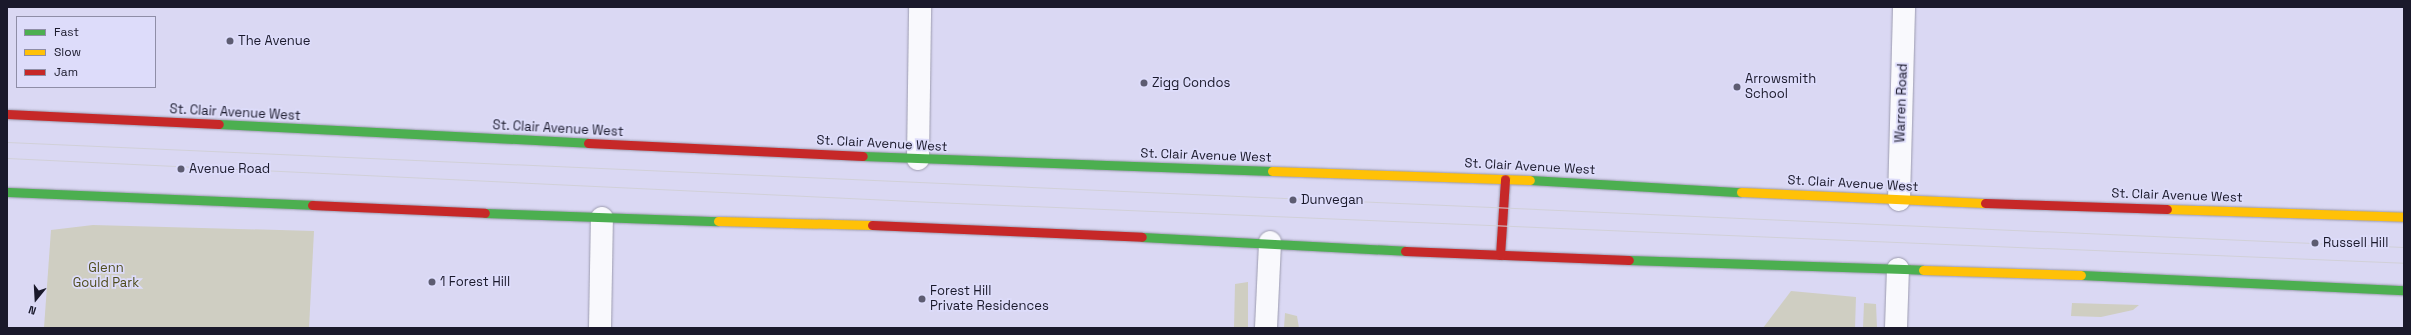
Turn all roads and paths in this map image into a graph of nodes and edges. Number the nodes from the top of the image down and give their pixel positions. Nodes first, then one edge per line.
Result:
1 (920, 7) edge
2 (1904, 7) edge
3 (7, 114) edge
4 (918, 159) junction
5 (1505, 179) junction
6 (7, 192) edge
7 (1899, 200) junction
8 (2404, 216) edge
9 (602, 218) junction
10 (1270, 242) junction
11 (1500, 255) junction
12 (1898, 269) junction
13 (2404, 290) edge
14 (600, 328) edge
15 (1266, 328) edge
16 (1896, 328) edge

1 - 4 street
2 - 7 street, Warren Road
3 - 4 main road, St. Clair Avenue West
4 - 5 main road, St. Clair Avenue West
5 - 7 main road, St. Clair Avenue West
5 - 11 main road
6 - 9 main road
7 - 8 main road, St. Clair Avenue West
9 - 10 main road
9 - 14 street
10 - 11 main road
10 - 15 street
11 - 12 main road
12 - 13 main road
12 - 16 street

